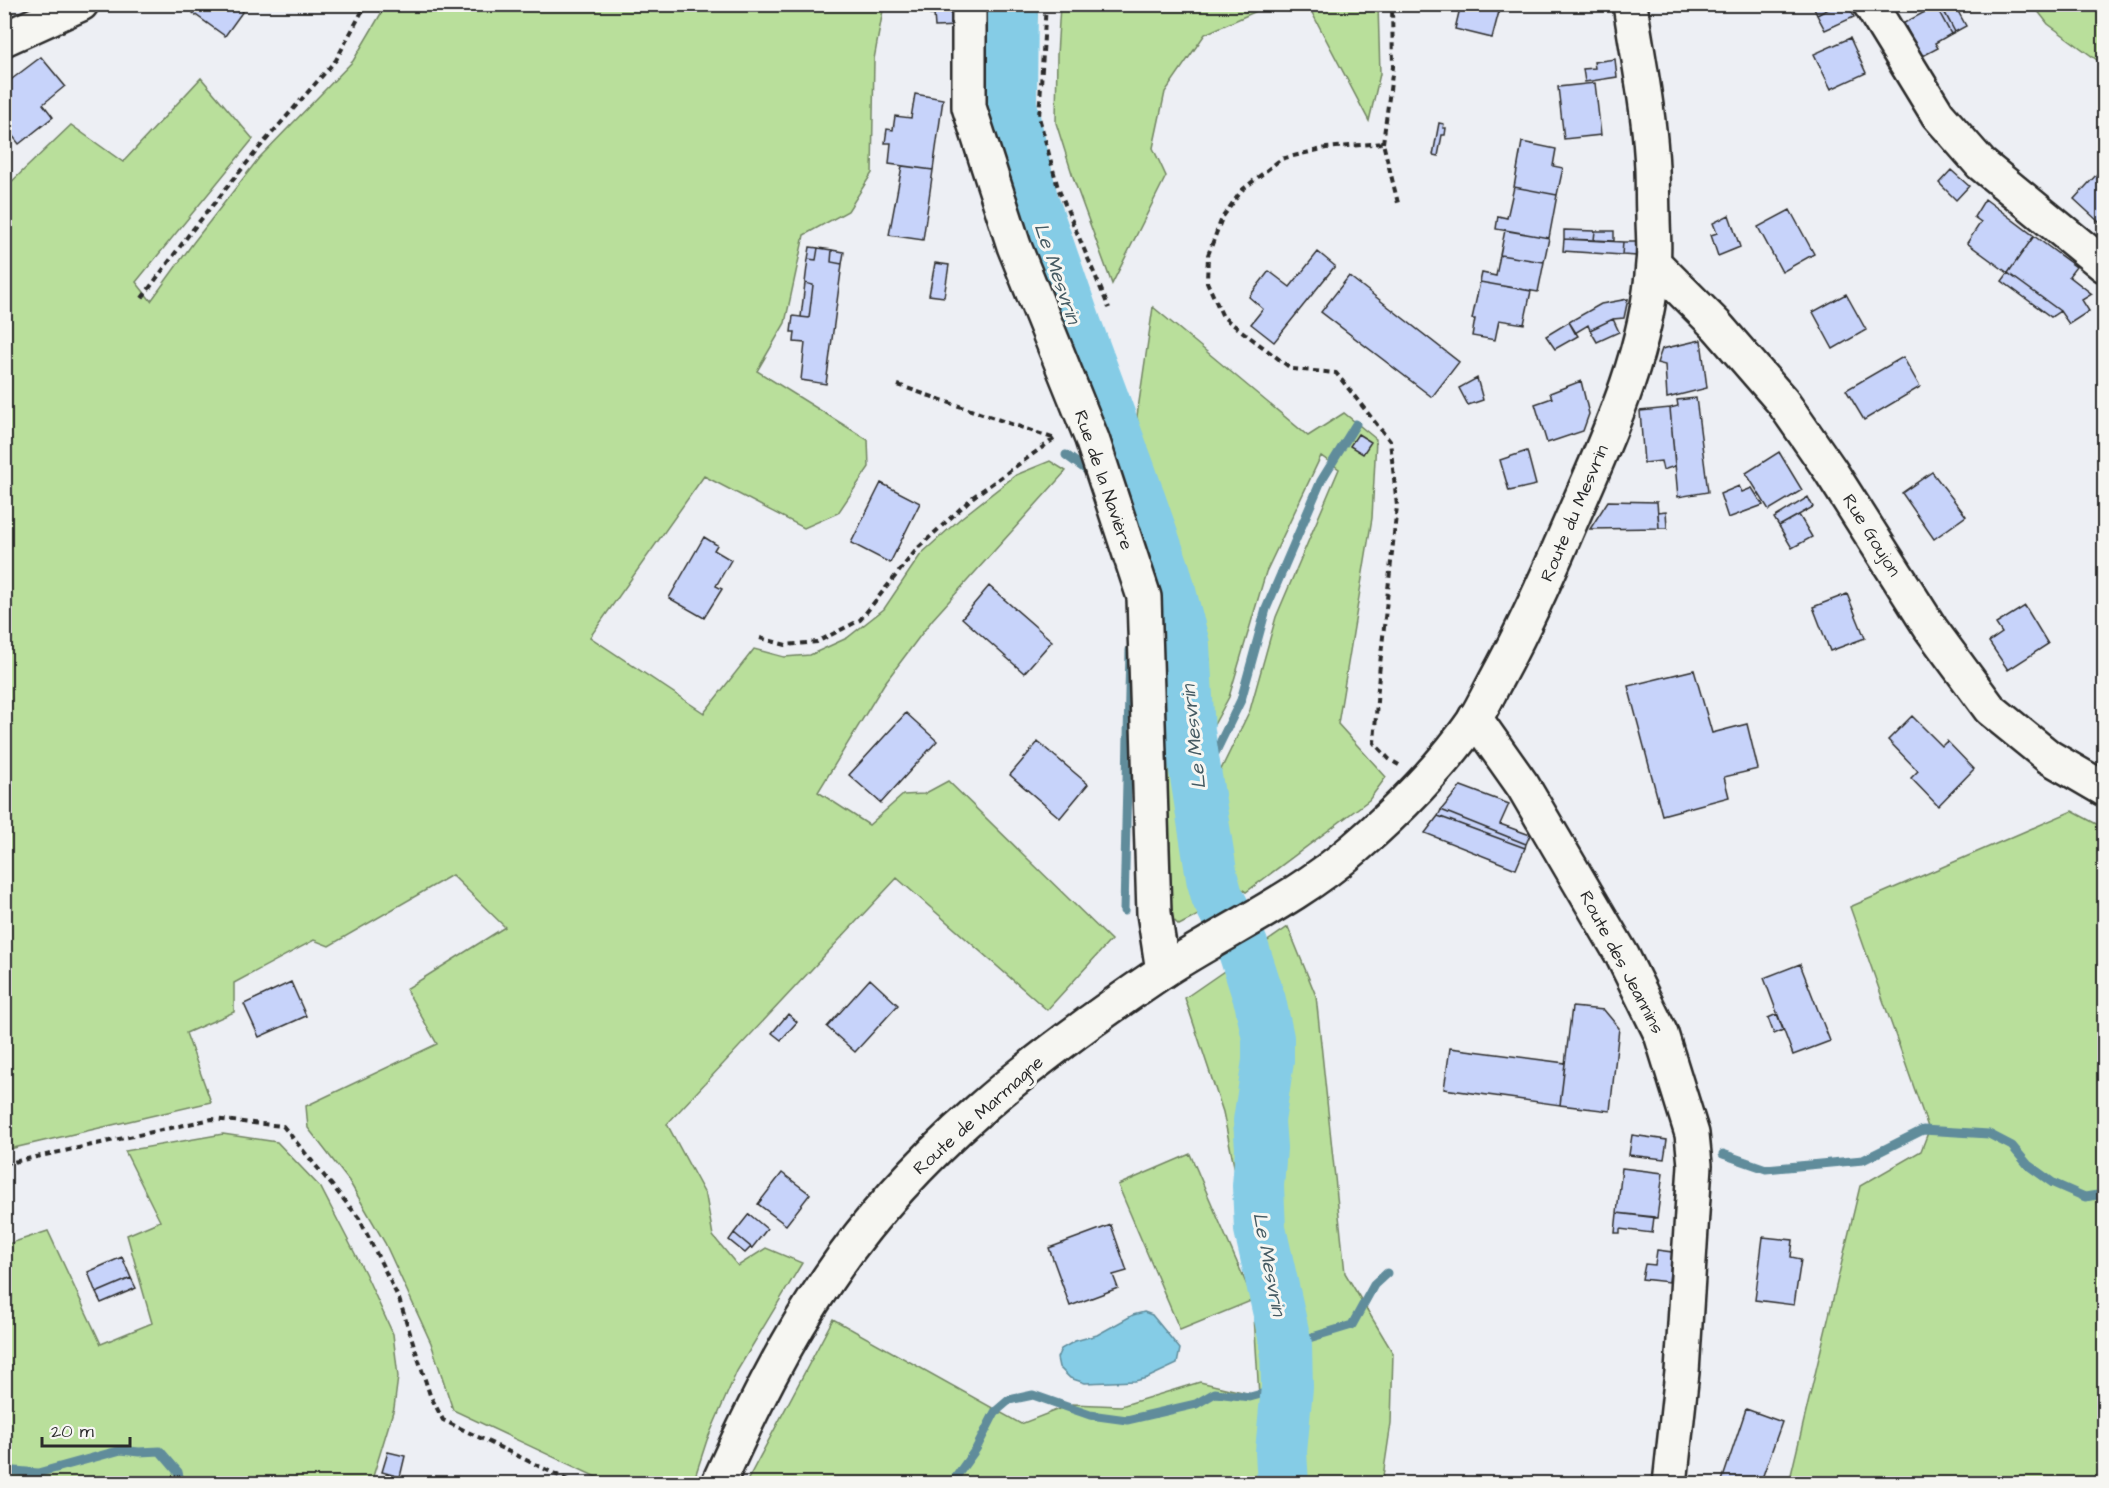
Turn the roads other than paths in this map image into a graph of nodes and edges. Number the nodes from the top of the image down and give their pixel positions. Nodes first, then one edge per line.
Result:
1 (81, 4) edge
2 (969, 4) edge
3 (1630, 4) edge
4 (1870, 4) edge
5 (4, 39) edge
6 (1653, 263) junction
7 (2104, 265) edge
8 (1475, 718) junction
9 (2104, 789) edge
10 (1198, 950) joint
11 (1163, 972) junction
12 (718, 1484) edge
13 (1670, 1484) edge

1 - 5 street
2 - 11 street, Rue de la Navière
3 - 6 street, Route du Mesvrin
4 - 7 street
6 - 8 street, Route du Mesvrin
6 - 9 street, Rue Goujon
8 - 10 street, Route du Mesvrin
8 - 13 street, Route des Jeannins
10 - 11 street, Route de Marmagne
11 - 12 street, Route de Marmagne

